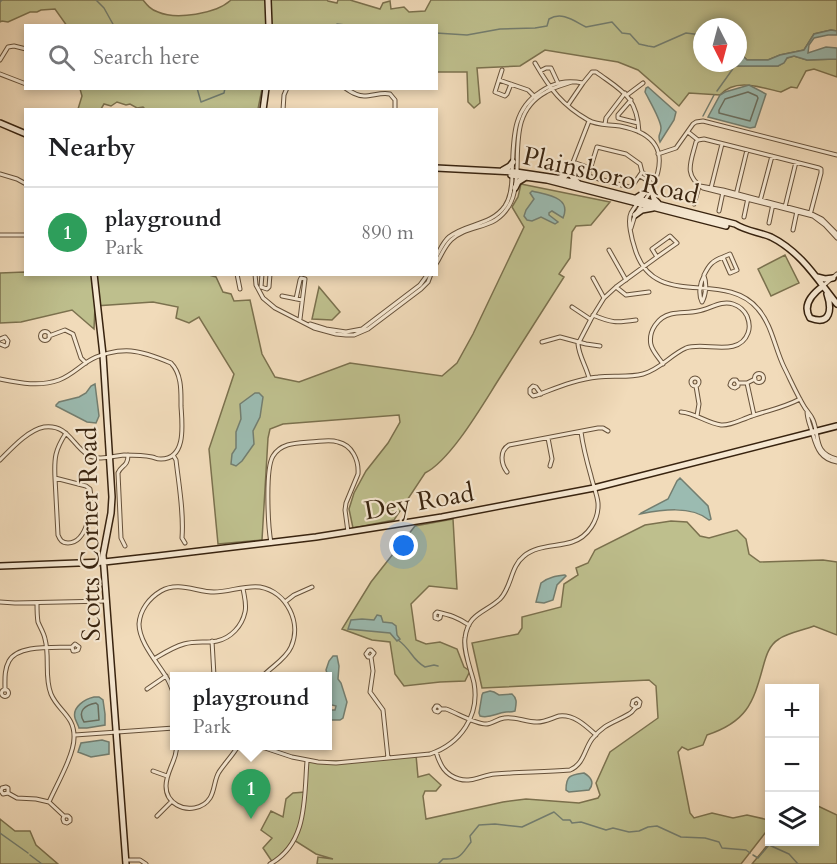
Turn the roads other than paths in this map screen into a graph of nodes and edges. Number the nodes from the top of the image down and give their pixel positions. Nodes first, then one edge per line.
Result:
1 (268, 0) edge
2 (269, 24) edge
3 (24, 48) edge
4 (0, 60) edge
5 (535, 63) dead end
6 (502, 70) dead end
7 (540, 71) junction
8 (0, 74) edge
9 (499, 80) junction
10 (574, 81) junction
11 (24, 83) edge
12 (558, 83) junction
13 (584, 83) junction
14 (643, 83) dead end
15 (511, 84) junction
16 (550, 88) junction
17 (266, 90) edge
18 (285, 90) edge
19 (348, 90) edge
20 (626, 94) junction
21 (535, 97) junction
22 (631, 100) junction
23 (568, 105) junction
24 (263, 108) edge
25 (283, 108) edge
26 (395, 108) edge
27 (589, 121) junction
28 (0, 123) edge
29 (638, 123) junction
30 (605, 125) junction
31 (639, 132) junction
32 (688, 132) junction
33 (24, 133) edge
34 (698, 140) junction
35 (722, 144) junction
36 (747, 150) junction
37 (658, 154) junction
38 (837, 155) edge
39 (772, 156) junction
40 (513, 162) junction
41 (573, 162) junction
42 (796, 162) junction
43 (590, 168) junction
44 (438, 170) edge
45 (438, 170) edge
46 (501, 171) junction
47 (570, 171) junction
48 (0, 174) edge
49 (514, 174) junction
50 (641, 174) junction
51 (526, 177) junction
52 (556, 178) junction
53 (24, 183) edge
54 (582, 185) junction
55 (699, 186) junction
56 (652, 187) junction
57 (515, 188) junction
58 (711, 189) junction
59 (723, 192) junction
60 (735, 195) junction
61 (748, 198) junction
62 (626, 199) junction
63 (641, 201) junction
64 (760, 201) junction
65 (694, 204) dead end
66 (773, 204) junction
67 (663, 207) junction
68 (785, 208) junction
69 (719, 211) dead end
70 (797, 211) junction
71 (634, 213) junction
72 (810, 214) junction
73 (744, 217) dead end
74 (769, 223) dead end
75 (793, 230) dead end
76 (24, 235) edge
77 (0, 236) edge
78 (837, 236) edge
79 (609, 250) dead end
80 (438, 253) edge
81 (657, 256) junction
82 (723, 257) junction
83 (438, 260) edge
84 (644, 267) junction
85 (94, 276) edge
86 (237, 276) edge
87 (255, 276) edge
88 (262, 276) edge
89 (270, 276) edge
90 (430, 276) edge
91 (835, 276) edge
92 (816, 277) junction
93 (593, 278) dead end
94 (626, 280) junction
95 (616, 287) junction
96 (703, 288) junction
97 (824, 288) junction
98 (240, 289) dead end
99 (649, 292) dead end
100 (282, 296) dead end
101 (604, 298) junction
102 (296, 299) junction
103 (302, 300) junction
104 (837, 304) edge
105 (572, 308) dead end
106 (702, 310) junction
107 (592, 317) junction
108 (300, 319) junction
109 (636, 320) dead end
110 (49, 336) dead end
111 (578, 341) junction
112 (542, 342) dead end
113 (600, 346) dead end
114 (103, 355) junction
115 (86, 363) junction
116 (663, 364) junction
117 (589, 378) junction
118 (0, 379) edge
119 (755, 379) dead end
120 (738, 383) dead end
121 (747, 383) junction
122 (696, 386) dead end
123 (541, 394) dead end
124 (800, 399) junction
125 (681, 412) dead end
126 (754, 415) junction
127 (697, 416) junction
128 (837, 426) edge
129 (608, 430) dead end
130 (580, 432) junction
131 (814, 432) junction
132 (66, 433) junction
133 (548, 438) junction
134 (128, 455) junction
135 (173, 455) junction
136 (110, 457) junction
137 (0, 460) edge
138 (837, 460) edge
139 (550, 466) dead end
140 (507, 472) dead end
141 (55, 478) junction
142 (594, 488) junction
143 (348, 532) junction
144 (184, 543) dead end
145 (271, 543) junction
146 (125, 546) dead end
147 (104, 562) junction
148 (0, 566) edge
149 (312, 587) dead end
150 (243, 588) junction
151 (107, 601) junction
152 (0, 602) edge
153 (285, 602) junction
154 (37, 603) junction
155 (441, 613) dead end
156 (469, 626) junction
157 (212, 641) junction
158 (72, 647) dead end
159 (47, 649) junction
160 (371, 657) dead end
161 (154, 659) junction
162 (214, 672) edge
163 (267, 672) edge
164 (166, 676) junction
165 (170, 685) edge
166 (147, 688) dead end
167 (5, 690) dead end
168 (635, 707) dead end
169 (441, 709) dead end
170 (470, 718) junction
171 (170, 728) edge
172 (116, 731) junction
173 (75, 735) junction
174 (596, 735) junction
175 (176, 750) edge
176 (236, 750) edge
177 (271, 750) edge
178 (436, 752) junction
179 (388, 758) junction
180 (307, 761) junction
181 (153, 771) dead end
182 (167, 776) junction
183 (8, 793) dead end
184 (172, 801) junction
185 (49, 802) junction
186 (63, 816) dead end
187 (157, 816) dead end
188 (126, 862) edge
189 (146, 864) edge
190 (270, 864) edge

1 - 2 street
3 - 4 street
5 - 7 street
6 - 9 street
7 - 12 street
7 - 16 street
8 - 11 street
9 - 15 street
9 - 15 street
10 - 12 street
10 - 13 street
10 - 16 street
12 - 16 street
13 - 20 street
13 - 23 street
14 - 20 street
15 - 21 street
16 - 21 street
16 - 23 street
17 - 24 street
18 - 25 street
19 - 26 street
20 - 22 street
20 - 30 street
21 - 40 street
21 - 49 street
22 - 29 street
22 - 29 street
23 - 27 street
27 - 30 street
27 - 41 street
28 - 33 street
29 - 31 street
30 - 31 street
31 - 37 street
32 - 34 street
32 - 37 street
32 - 38 street
34 - 35 street
34 - 55 street
35 - 36 street
35 - 58 street
36 - 39 street
36 - 60 street
37 - 56 street
39 - 42 street
39 - 64 street
40 - 46 street
40 - 49 street
41 - 43 street
41 - 47 street
42 - 68 street
42 - 72 street
43 - 50 street
43 - 50 street
44 - 49 street, Plainsboro Road
45 - 46 street, Plainsboro Road
46 - 49 street, Plainsboro Road
47 - 52 street
47 - 54 street
48 - 53 street
49 - 51 street, Plainsboro Road
49 - 52 street, Plainsboro Road
49 - 57 street
49 - 80 street
50 - 56 street
51 - 57 street
51 - 62 street, Plainsboro Road
52 - 54 street, Plainsboro Road
54 - 63 street, Plainsboro Road
55 - 58 street
55 - 65 street
56 - 63 street
56 - 63 street
56 - 67 street
57 - 83 street
58 - 59 street
59 - 60 street
59 - 69 street
60 - 61 street
61 - 64 street
61 - 73 street
62 - 63 street, Plainsboro Road
62 - 71 street
63 - 67 street, Plainsboro Road
63 - 71 street
64 - 66 street
66 - 68 street
66 - 74 street
67 - 71 street
67 - 92 street, Plainsboro Road
68 - 70 street
70 - 72 street
70 - 75 street
71 - 84 street
72 - 78 street
76 - 77 street
79 - 94 street
81 - 81 street
81 - 84 street
82 - 82 street
82 - 96 street
84 - 94 street
84 - 96 street
85 - 114 street, Scotts Corner Road
86 - 98 street
87 - 108 street
88 - 89 street
90 - 108 street
91 - 92 street
91 - 97 street
92 - 97 street, Plainsboro Road
93 - 101 street
94 - 95 street
95 - 99 street
95 - 101 street
96 - 106 street
96 - 124 street
97 - 97 street
97 - 104 street, Plainsboro Road
100 - 102 street
101 - 107 street
102 - 103 street
102 - 103 street
103 - 108 street
105 - 107 street
106 - 116 street
106 - 116 street
107 - 109 street
107 - 111 street
110 - 115 street
111 - 112 street
111 - 113 street
111 - 117 street
114 - 115 street
114 - 135 street
114 - 136 street, Scotts Corner Road
115 - 118 street
116 - 117 street
117 - 123 street
119 - 121 street
120 - 121 street
121 - 126 street
122 - 127 street
124 - 126 street
124 - 131 street
125 - 127 street
126 - 127 street
128 - 131 street, Dey Road
129 - 130 street
130 - 133 street
130 - 142 street
131 - 138 street
131 - 142 street, Dey Road
132 - 136 street
132 - 137 street
132 - 141 street
133 - 139 street
133 - 140 street
134 - 135 street
134 - 136 street
134 - 146 street
135 - 144 street
136 - 147 street, Scotts Corner Road
141 - 141 street
142 - 143 street, Dey Road
142 - 156 street
143 - 145 street, Dey Road
143 - 145 street
145 - 147 street, Dey Road
147 - 148 street, Dey Road
147 - 151 street, Scotts Corner Road
149 - 153 street
150 - 153 street
150 - 157 street
150 - 161 street
151 - 154 street
151 - 172 street, Scotts Corner Road
152 - 154 street
153 - 163 street
154 - 159 street
155 - 156 street
156 - 170 street
157 - 161 street
157 - 162 street
158 - 159 street
159 - 167 street
159 - 173 street
160 - 179 street
161 - 164 street
164 - 165 street
164 - 166 street
168 - 174 street
169 - 170 street
170 - 174 street
170 - 178 street
171 - 172 street
172 - 173 street
172 - 188 street, Scotts Corner Road
173 - 185 street
174 - 178 street
175 - 182 street
176 - 184 street
177 - 180 street
178 - 179 street
179 - 180 street
180 - 190 street
181 - 182 street
182 - 184 street
183 - 185 street
184 - 187 street
185 - 186 street
188 - 189 street

